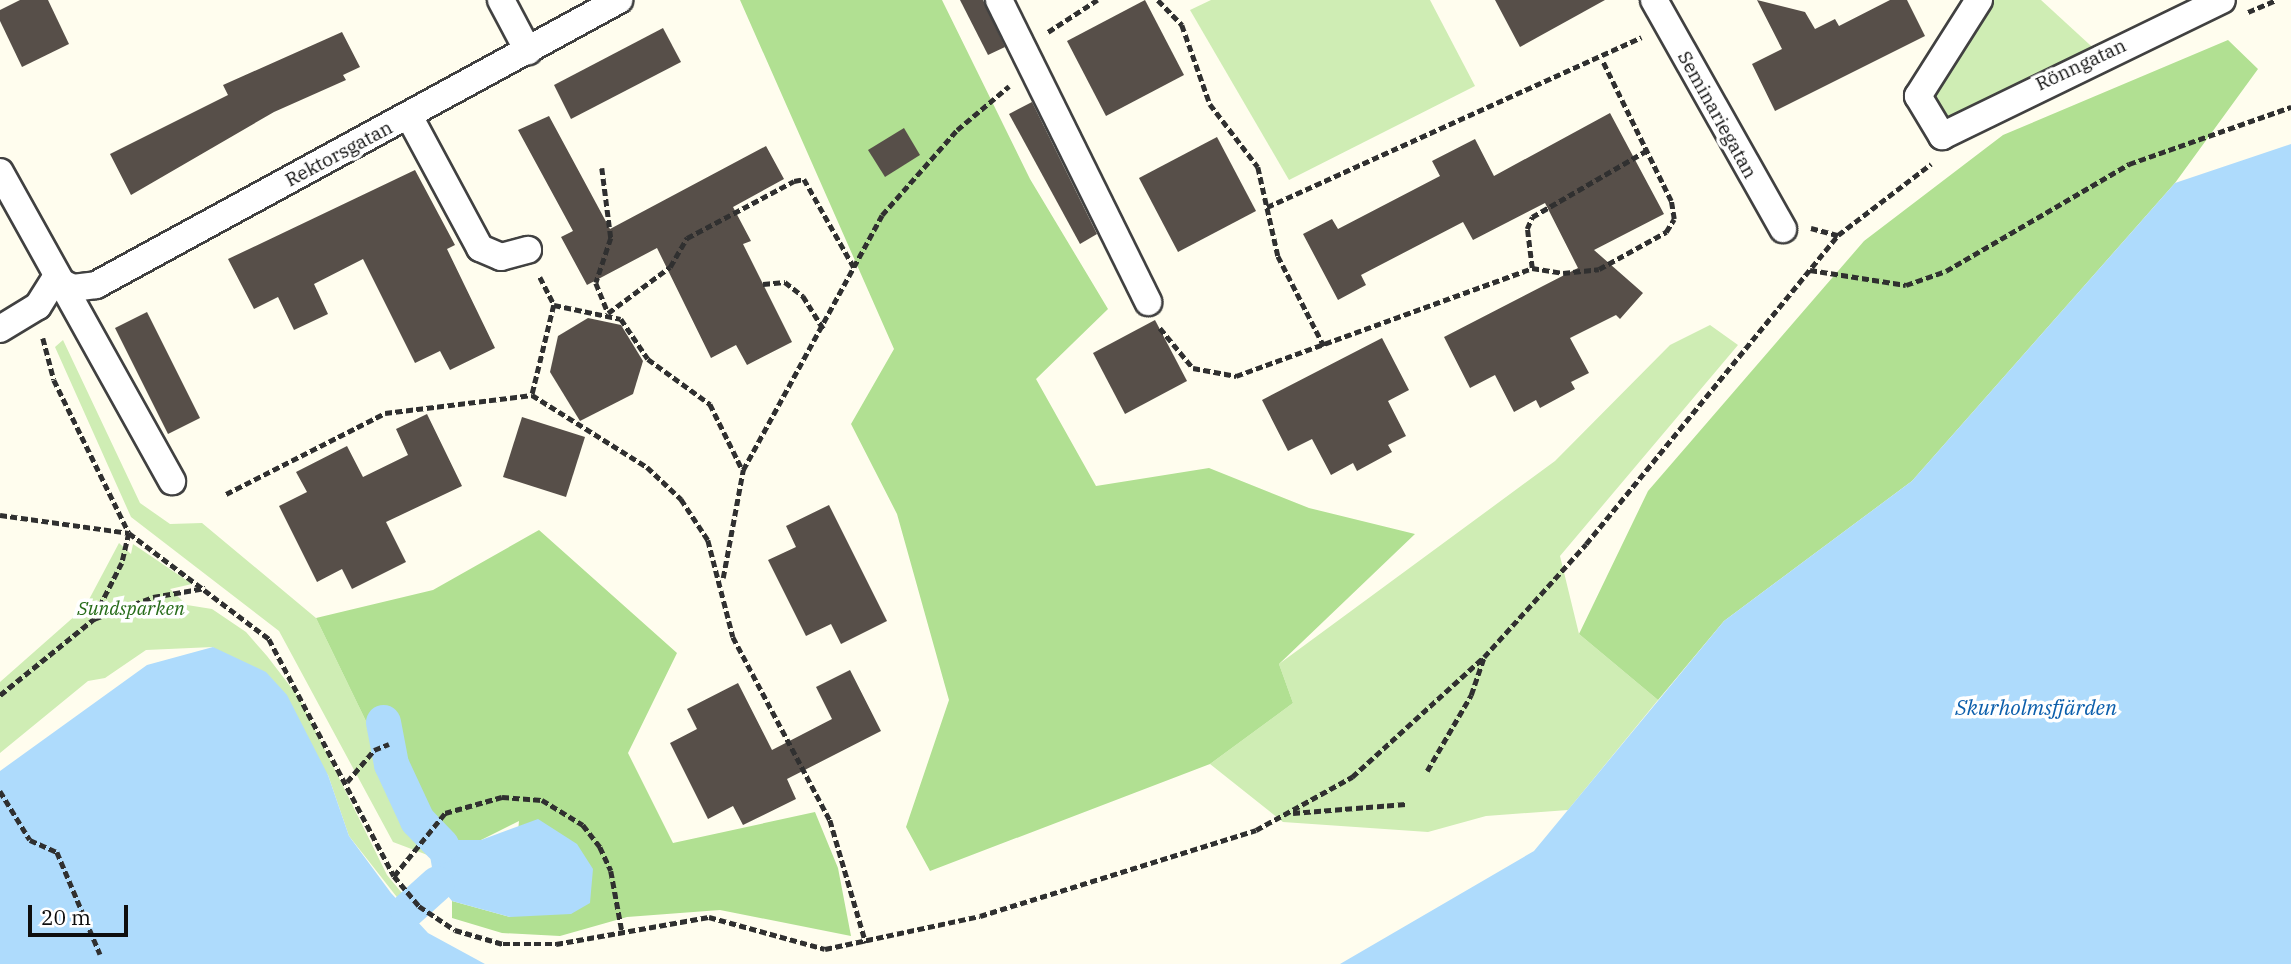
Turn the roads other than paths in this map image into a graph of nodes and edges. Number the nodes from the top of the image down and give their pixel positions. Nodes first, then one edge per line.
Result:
1 (501, 0) edge
2 (620, 0) edge
3 (999, 0) edge
4 (1979, 0) edge
5 (2232, 8) edge
6 (1659, 10) edge
7 (528, 51) junction
8 (409, 116) junction
9 (0, 172) edge
10 (1783, 229) dead end
11 (528, 250) road end
12 (55, 279) junction
13 (1148, 302) road end
14 (0, 329) edge
15 (172, 481) dead end

1 - 7 street
2 - 7 street, Rektorsgatan
3 - 13 street
4 - 5 street, Rönngatan
6 - 10 street, Seminariegatan
7 - 8 street, Rektorsgatan
8 - 11 street
8 - 12 street, Rektorsgatan
9 - 12 street
12 - 14 street
12 - 15 street

